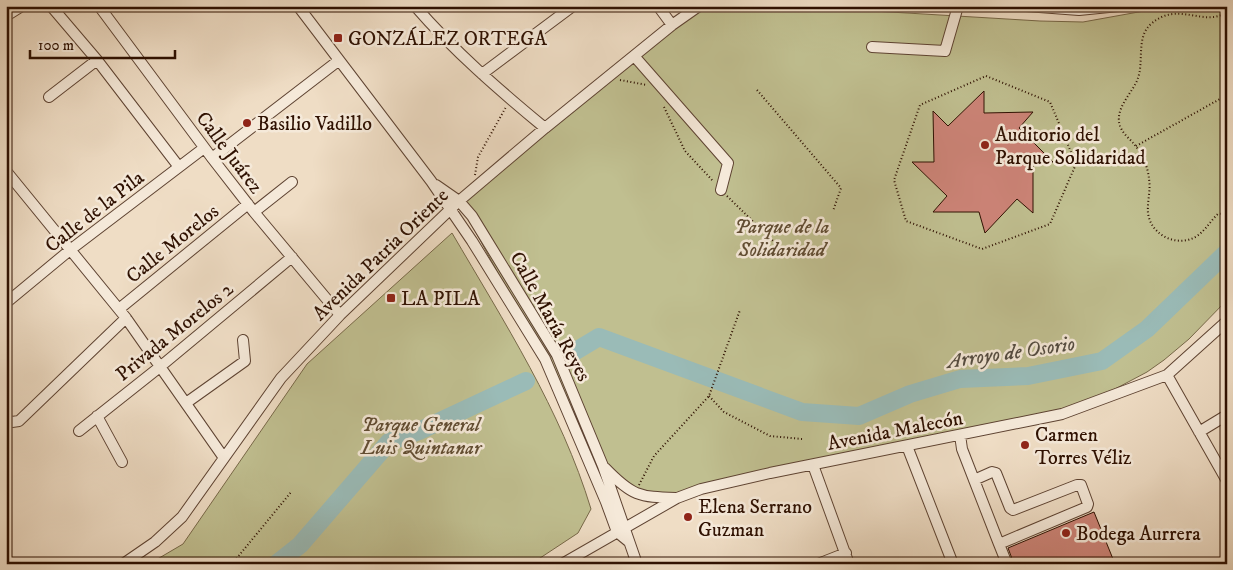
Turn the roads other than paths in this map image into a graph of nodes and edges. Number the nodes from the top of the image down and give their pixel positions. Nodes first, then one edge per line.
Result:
1 (22, 6) edge
2 (51, 6) edge
3 (99, 6) edge
4 (298, 6) edge
5 (415, 6) edge
6 (574, 6) edge
7 (658, 6) edge
8 (700, 6) edge
9 (958, 6) edge
10 (1026, 6) edge
11 (1032, 6) edge
12 (1119, 6) edge
13 (6, 16) edge
14 (672, 25) junction
15 (872, 47) dead end
16 (635, 57) junction
17 (97, 60) junction
18 (338, 61) junction
19 (482, 74) junction
20 (49, 97) dead end
21 (545, 128) junction
22 (204, 148) junction
23 (212, 158) junction
24 (180, 166) junction
25 (6, 171) edge
26 (431, 181) junction
27 (292, 182) dead end
28 (721, 190) road end
29 (459, 201) junction
30 (251, 208) junction
31 (450, 210) junction
32 (70, 250) junction
33 (292, 257) junction
34 (6, 303) edge
35 (119, 309) junction
36 (340, 315) junction
37 (126, 318) junction
38 (1227, 321) edge
39 (242, 340) dead end
40 (161, 366) junction
41 (1167, 375) junction
42 (186, 403) junction
43 (1227, 415) edge
44 (97, 416) junction
45 (9, 421) edge
46 (79, 431) dead end
47 (1199, 432) junction
48 (960, 436) junction
49 (906, 446) junction
50 (224, 458) junction
51 (122, 462) dead end
52 (812, 465) junction
53 (603, 466) junction
54 (974, 480) junction
55 (1227, 481) edge
56 (677, 498) junction
57 (620, 530) junction
58 (999, 544) junction
59 (846, 553) junction
60 (124, 564) edge
61 (562, 564) edge
62 (637, 564) edge
63 (818, 564) edge
64 (849, 564) edge
65 (953, 564) edge
66 (1007, 564) edge

1 - 13 street
2 - 17 street
3 - 22 street, Calle Juárez
4 - 18 street
5 - 19 street
6 - 19 street
7 - 14 street
8 - 14 street, Avenida Patria Oriente
9 - 15 street
10 - 11 street
11 - 12 street
14 - 16 street, Avenida Patria Oriente
16 - 21 street, Avenida Patria Oriente
16 - 28 street
17 - 20 street
17 - 24 street
18 - 23 street
18 - 26 street
19 - 21 street
21 - 29 street, Avenida Patria Oriente
22 - 23 street, Calle Juárez
22 - 24 street, Calle de la Pila
23 - 30 street, Calle Juárez
24 - 32 street, Calle de la Pila
25 - 32 street, Calle Morelos
26 - 29 street, Calle María Reyes
26 - 31 street, Calle María Reyes
27 - 30 street, Calle Morelos
29 - 31 street, Avenida Patria Oriente
29 - 53 street, Calle María Reyes
30 - 33 street, Calle Juárez
30 - 35 street, Calle Morelos
31 - 36 street, Avenida Patria Oriente
31 - 57 street, Calle María Reyes
32 - 34 street, Calle de la Pila
32 - 35 street, Calle Morelos
33 - 36 street, Calle Juárez
33 - 40 street, Privada Morelos 2
35 - 37 street, Calle Morelos
36 - 50 street, Avenida Patria Oriente
37 - 40 street, Calle Morelos
37 - 45 street
38 - 41 street, Avenida Malecón
39 - 42 street
40 - 42 street, Calle Morelos
40 - 44 street, Privada Morelos 2
41 - 47 street
41 - 48 street, Avenida Malecón
42 - 50 street, Calle Morelos
43 - 47 street
44 - 46 street, Privada Morelos 2
44 - 51 street
47 - 55 street
48 - 49 street, Avenida Malecón
48 - 54 street
49 - 52 street, Avenida Malecón
49 - 65 street
50 - 60 street, Avenida Patria Oriente
52 - 56 street, Avenida Malecón
52 - 59 street
53 - 56 street
53 - 57 street, Calle María Reyes
54 - 58 street
54 - 58 street
56 - 57 street, Avenida Malecón
57 - 61 street, Avenida Malecón
57 - 62 street
58 - 66 street
59 - 63 street
59 - 64 street

